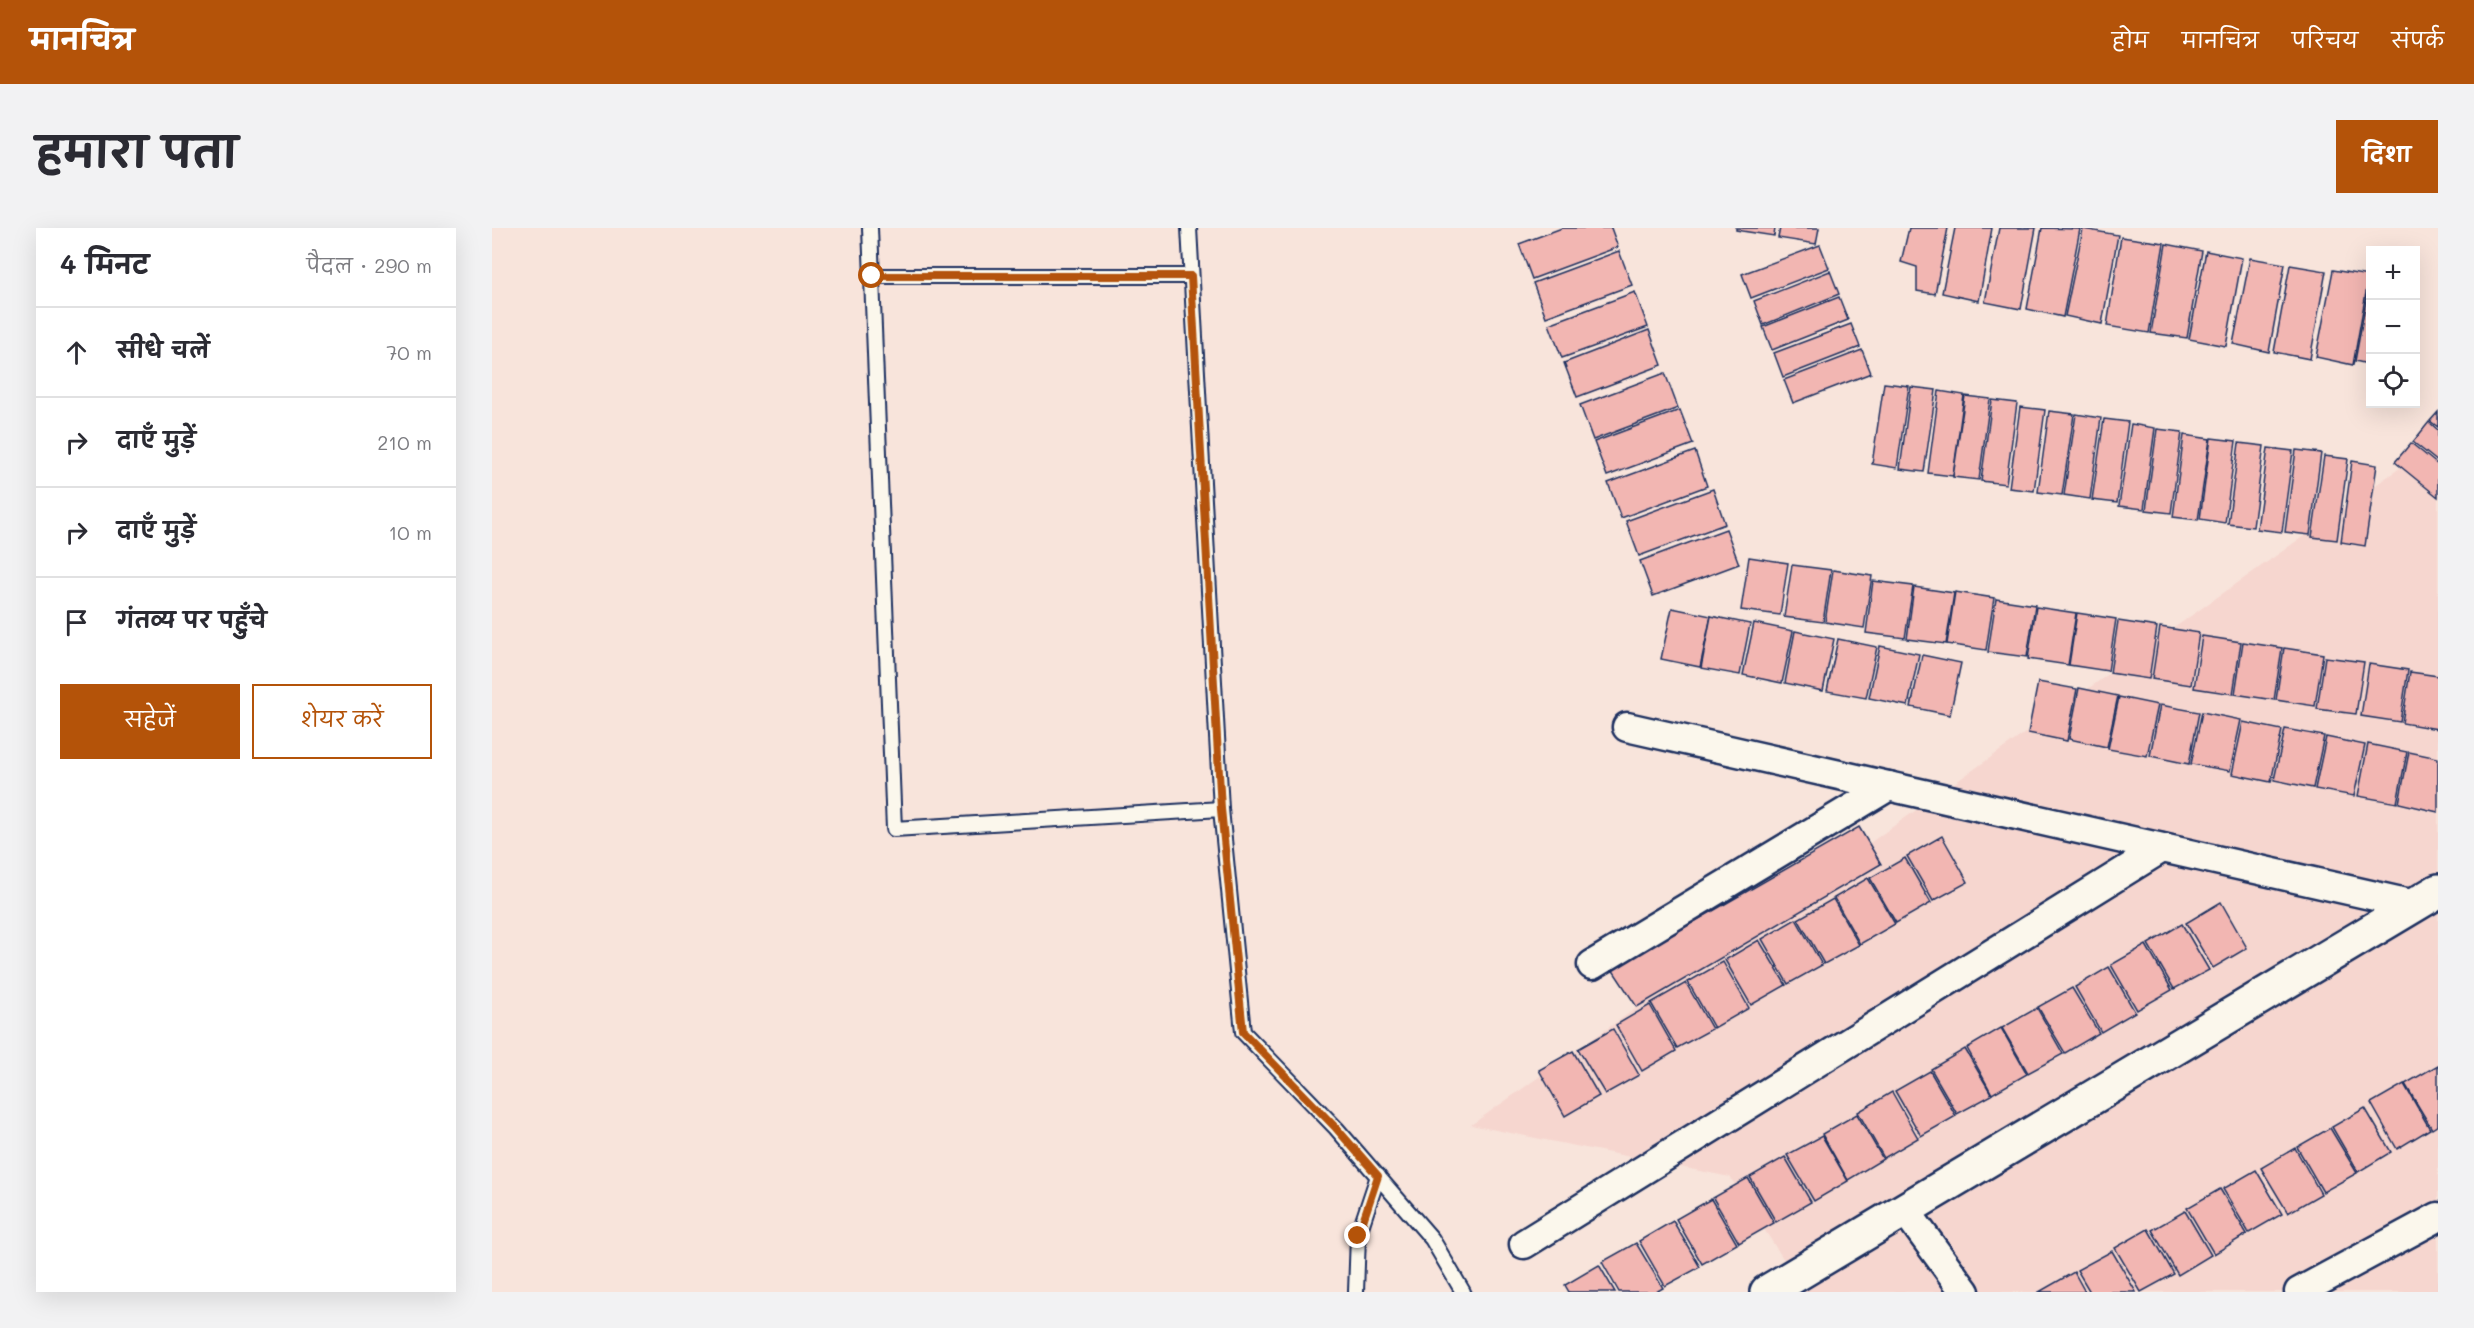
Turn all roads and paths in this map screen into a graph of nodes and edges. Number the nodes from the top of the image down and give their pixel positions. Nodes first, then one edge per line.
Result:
1 (870, 228) edge
2 (1189, 228) edge
3 (872, 276) junction
4 (1191, 276) junction
5 (1627, 727) dead end
6 (1889, 786) junction
7 (1221, 809) junction
8 (2162, 848) junction
9 (2426, 898) edge
10 (1592, 966) dead end
11 (1378, 1176) junction
12 (1905, 1210) junction
13 (2438, 1216) edge
14 (1524, 1244) dead end
15 (1356, 1292) edge
16 (1463, 1292) edge
17 (1767, 1292) edge
18 (1965, 1292) edge
19 (2299, 1292) edge

1 - 3 lane
2 - 4 lane
3 - 4 lane
3 - 7 lane
4 - 7 lane
5 - 6 street
6 - 8 street
6 - 10 street
7 - 11 lane
8 - 9 street
8 - 14 street
9 - 12 street
11 - 15 lane
11 - 16 lane
12 - 17 street
12 - 18 street
13 - 19 street

